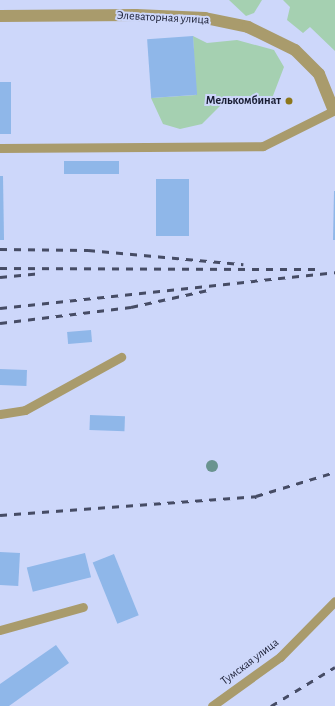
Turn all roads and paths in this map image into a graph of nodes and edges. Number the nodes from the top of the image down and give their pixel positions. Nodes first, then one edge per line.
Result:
1 (0, 16) edge
2 (334, 109) edge
3 (0, 148) edge
4 (121, 357) dead end
5 (0, 414) edge
6 (335, 601) edge
7 (84, 607) dead end
8 (0, 630) edge
9 (212, 706) edge

1 - 2 street, Элеваторная улица
2 - 3 lane
4 - 5 lane
6 - 9 lane, Тумская улица
7 - 8 lane

